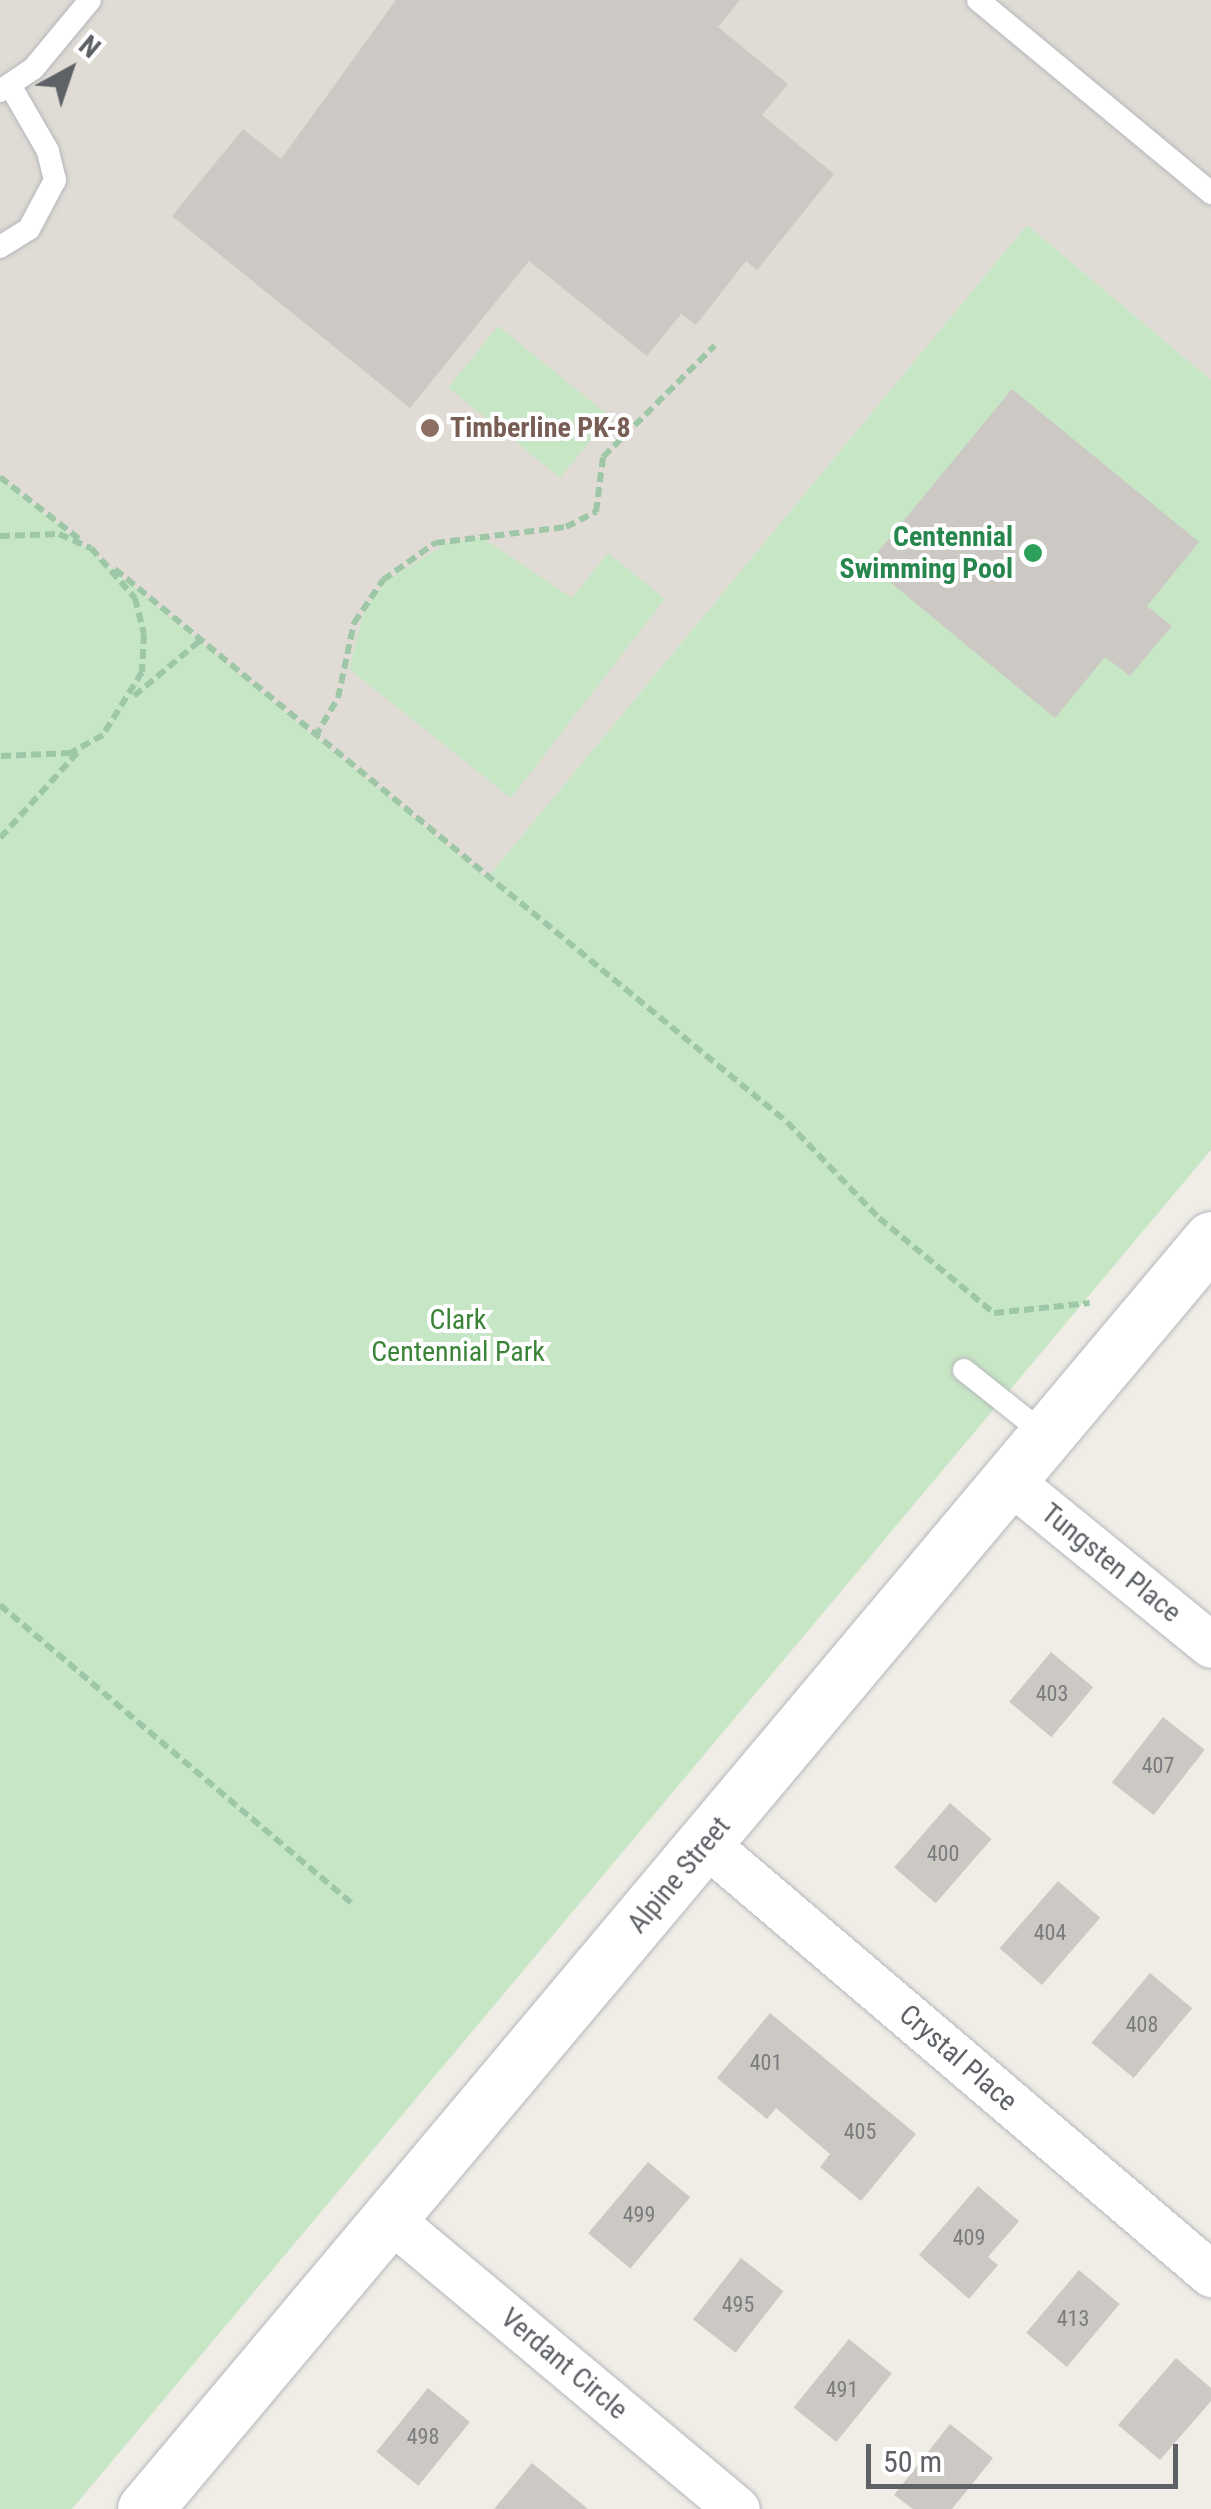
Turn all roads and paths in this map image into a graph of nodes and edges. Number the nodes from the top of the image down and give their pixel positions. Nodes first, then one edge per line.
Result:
1 (90, 0) edge
2 (978, 0) edge
3 (5, 89) edge
4 (1211, 192) edge
5 (0, 247) edge
6 (715, 346) dead end
7 (0, 477) edge
8 (0, 536) edge
9 (90, 548) junction
10 (115, 569) junction
11 (202, 639) junction
12 (132, 698) junction
13 (314, 737) junction
14 (79, 751) junction
15 (0, 756) edge
16 (0, 838) edge
17 (1211, 1239) edge
18 (1089, 1302) dead end
19 (964, 1370) dead end
20 (1047, 1436) junction
21 (1010, 1480) junction
22 (0, 1605) edge
23 (1211, 1645) edge
24 (705, 1843) junction
25 (352, 1904) dead end
26 (390, 2218) junction
27 (1211, 2274) edge
28 (145, 2509) edge
29 (737, 2509) edge

1 - 3 lane
2 - 4 lane
3 - 5 lane
6 - 13 path
7 - 9 path
8 - 9 path
9 - 10 path
10 - 11 path
10 - 12 path
11 - 12 path
11 - 13 path
12 - 14 path
13 - 18 path
14 - 15 path
14 - 16 path
17 - 20 street, Alpine Street
19 - 20 lane
20 - 21 street, Alpine Street
21 - 23 street, Tungsten Place
21 - 24 street, Alpine Street
22 - 25 path
24 - 26 street, Alpine Street
24 - 27 street, Crystal Place
26 - 28 street, Alpine Street
26 - 29 street, Verdant Circle

